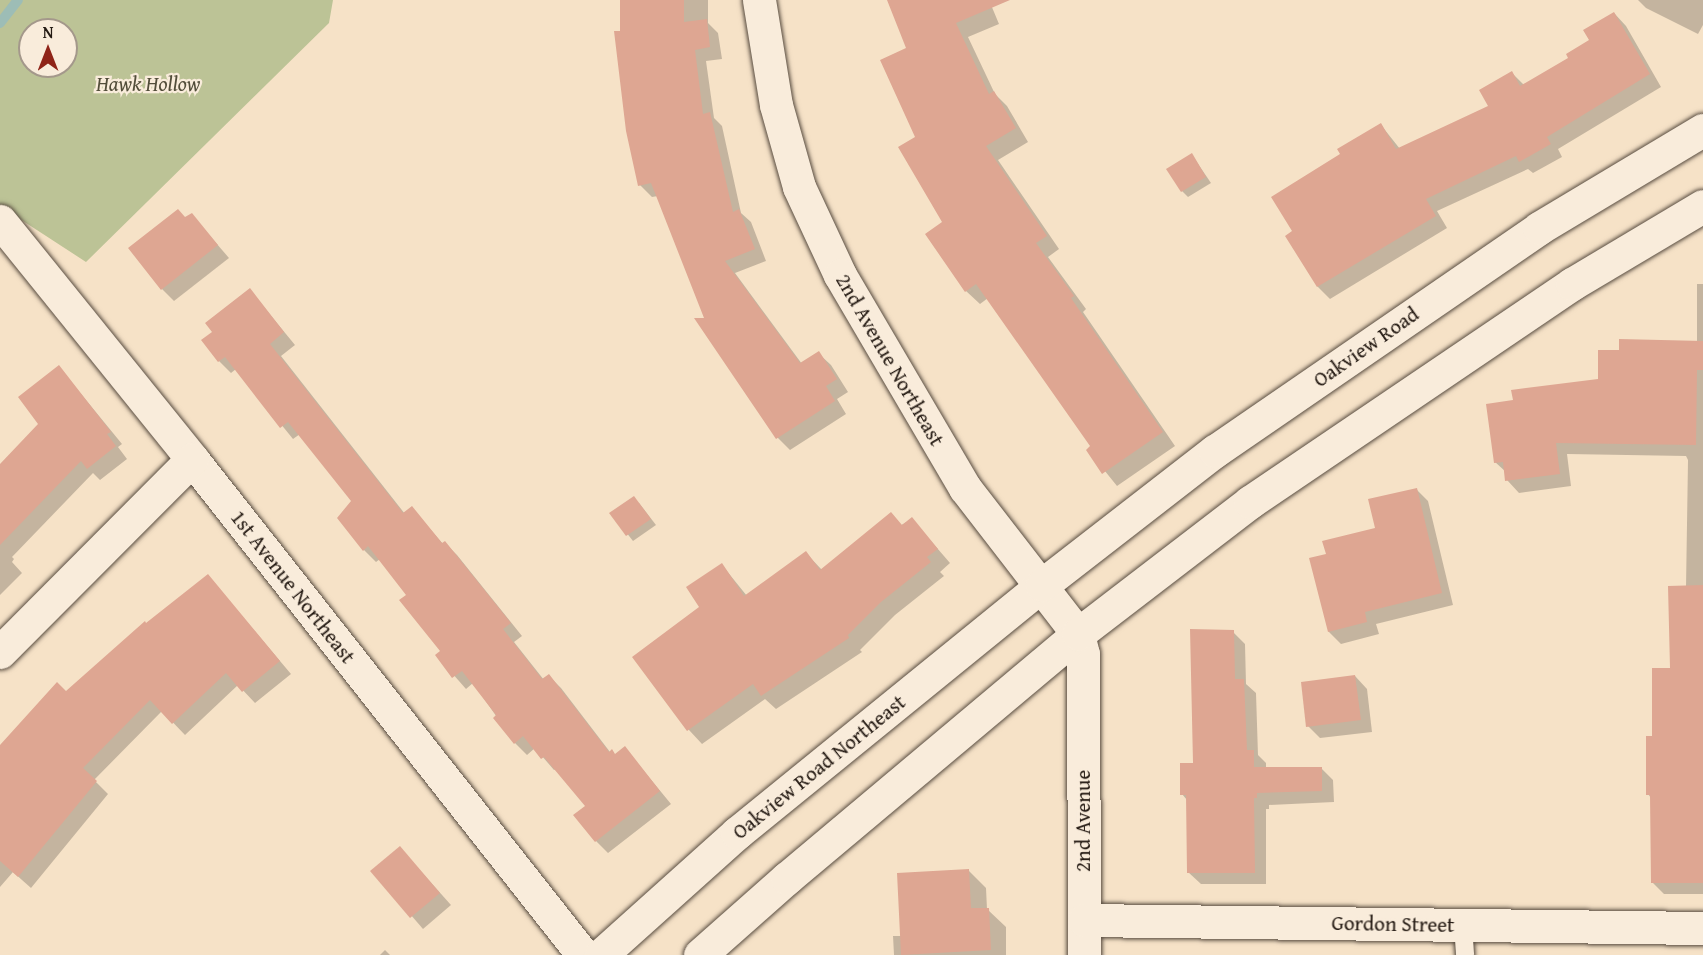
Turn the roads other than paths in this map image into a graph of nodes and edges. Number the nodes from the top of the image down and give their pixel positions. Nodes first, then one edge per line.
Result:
1 (759, 0) edge
2 (1703, 130) edge
3 (1703, 206) edge
4 (0, 221) edge
5 (192, 459) junction
6 (1042, 585) junction
7 (1078, 634) junction
8 (0, 652) edge
9 (1083, 688) joint
10 (1084, 920) junction
11 (1703, 928) edge
12 (1464, 940) edge
13 (583, 955) edge
14 (601, 955) edge
15 (699, 955) edge
16 (1084, 955) edge

1 - 6 street, 2nd Avenue Northeast
2 - 6 street, Oakview Road
3 - 7 street
4 - 5 street, 1st Avenue Northeast
5 - 8 street
5 - 13 street, 1st Avenue Northeast
6 - 7 street, 2nd Avenue Northeast
6 - 14 street, Oakview Road Northeast
7 - 9 street, 2nd Avenue Northeast
7 - 15 street
9 - 10 street, 2nd Avenue
10 - 12 street, Gordon Street
10 - 16 street, 2nd Avenue
11 - 12 street, Gordon Street

